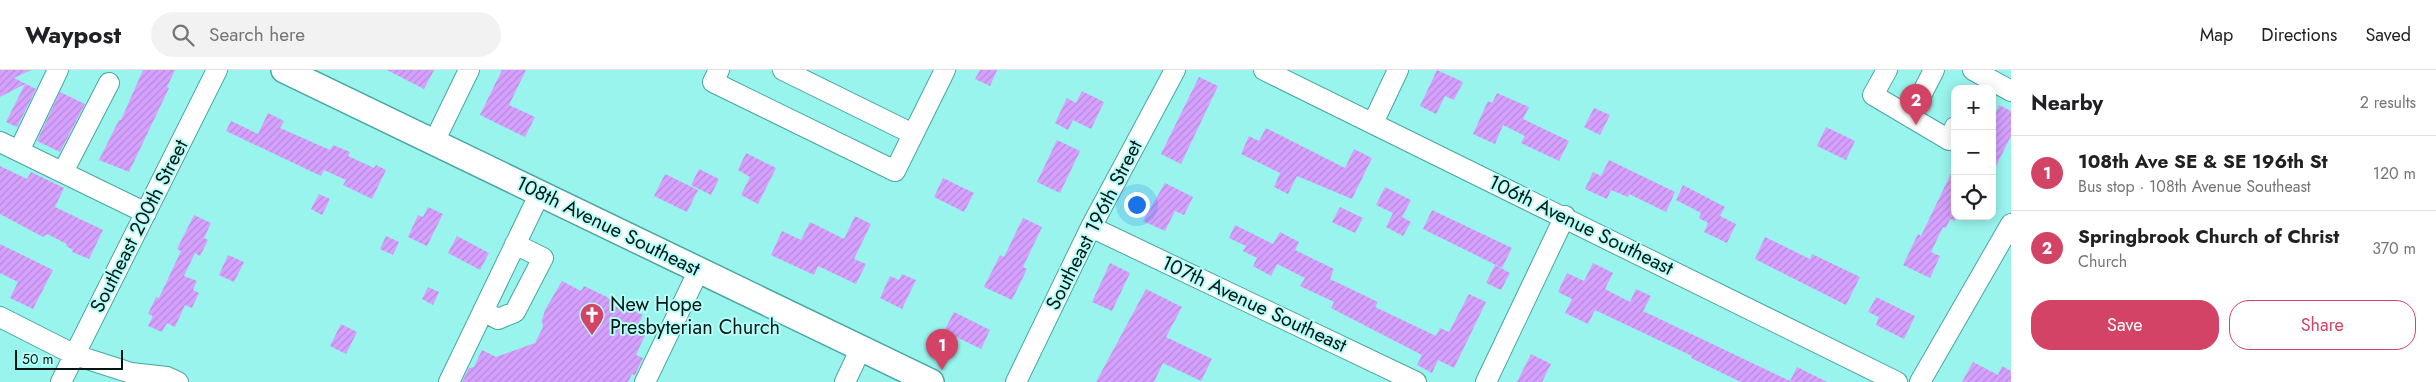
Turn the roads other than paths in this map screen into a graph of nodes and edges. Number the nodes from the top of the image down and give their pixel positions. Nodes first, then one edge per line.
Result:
1 (58, 70) edge
2 (217, 70) edge
3 (284, 70) edge
4 (469, 70) edge
5 (719, 70) edge
6 (783, 70) edge
7 (945, 70) edge
8 (1175, 70) edge
9 (1264, 70) edge
10 (1398, 70) edge
11 (1887, 70) edge
12 (1934, 70) edge
13 (1976, 78) edge
14 (109, 83) dead end
15 (2011, 91) edge
16 (1910, 117) junction
17 (1373, 123) junction
18 (1954, 130) edge
19 (913, 134) junction
20 (434, 142) junction
21 (6, 149) edge
22 (63, 172) junction
23 (540, 194) junction
24 (146, 213) junction
25 (1565, 216) junction
26 (2011, 224) edge
27 (1091, 227) junction
28 (516, 244) junction
29 (699, 270) junction
30 (483, 312) junction
31 (0, 317) edge
32 (862, 348) junction
33 (74, 355) junction
34 (61, 382) edge
35 (178, 382) edge
36 (449, 382) edge
37 (645, 382) edge
38 (845, 382) edge
39 (931, 382) edge
40 (1016, 382) edge
41 (1416, 382) edge
42 (1486, 382) edge
43 (1897, 382) edge
44 (1920, 382) edge

1 - 21 street
2 - 24 street, Southeast 200th Street
3 - 20 main road, 108th Avenue Southeast
4 - 20 street
5 - 19 street
6 - 19 street
7 - 19 street
8 - 27 street, Southeast 196th Street
9 - 17 street, 106th Avenue Southeast
10 - 17 street
11 - 16 street
12 - 16 street
13 - 15 street
14 - 22 street
16 - 18 street
17 - 25 street, 106th Avenue Southeast
20 - 23 main road, 108th Avenue Southeast
21 - 22 street
22 - 24 street
23 - 28 street
23 - 29 main road, 108th Avenue Southeast
24 - 33 street, Southeast 200th Street
25 - 42 street
25 - 43 street, 106th Avenue Southeast
26 - 44 street
27 - 40 street, Southeast 196th Street
27 - 41 street, 107th Avenue Southeast
28 - 30 street
28 - 30 street
29 - 32 main road, 108th Avenue Southeast
29 - 37 street
30 - 36 street
31 - 33 street
32 - 38 street
32 - 39 main road, 108th Avenue Southeast
33 - 34 street, Southeast 200th Street
33 - 35 street

